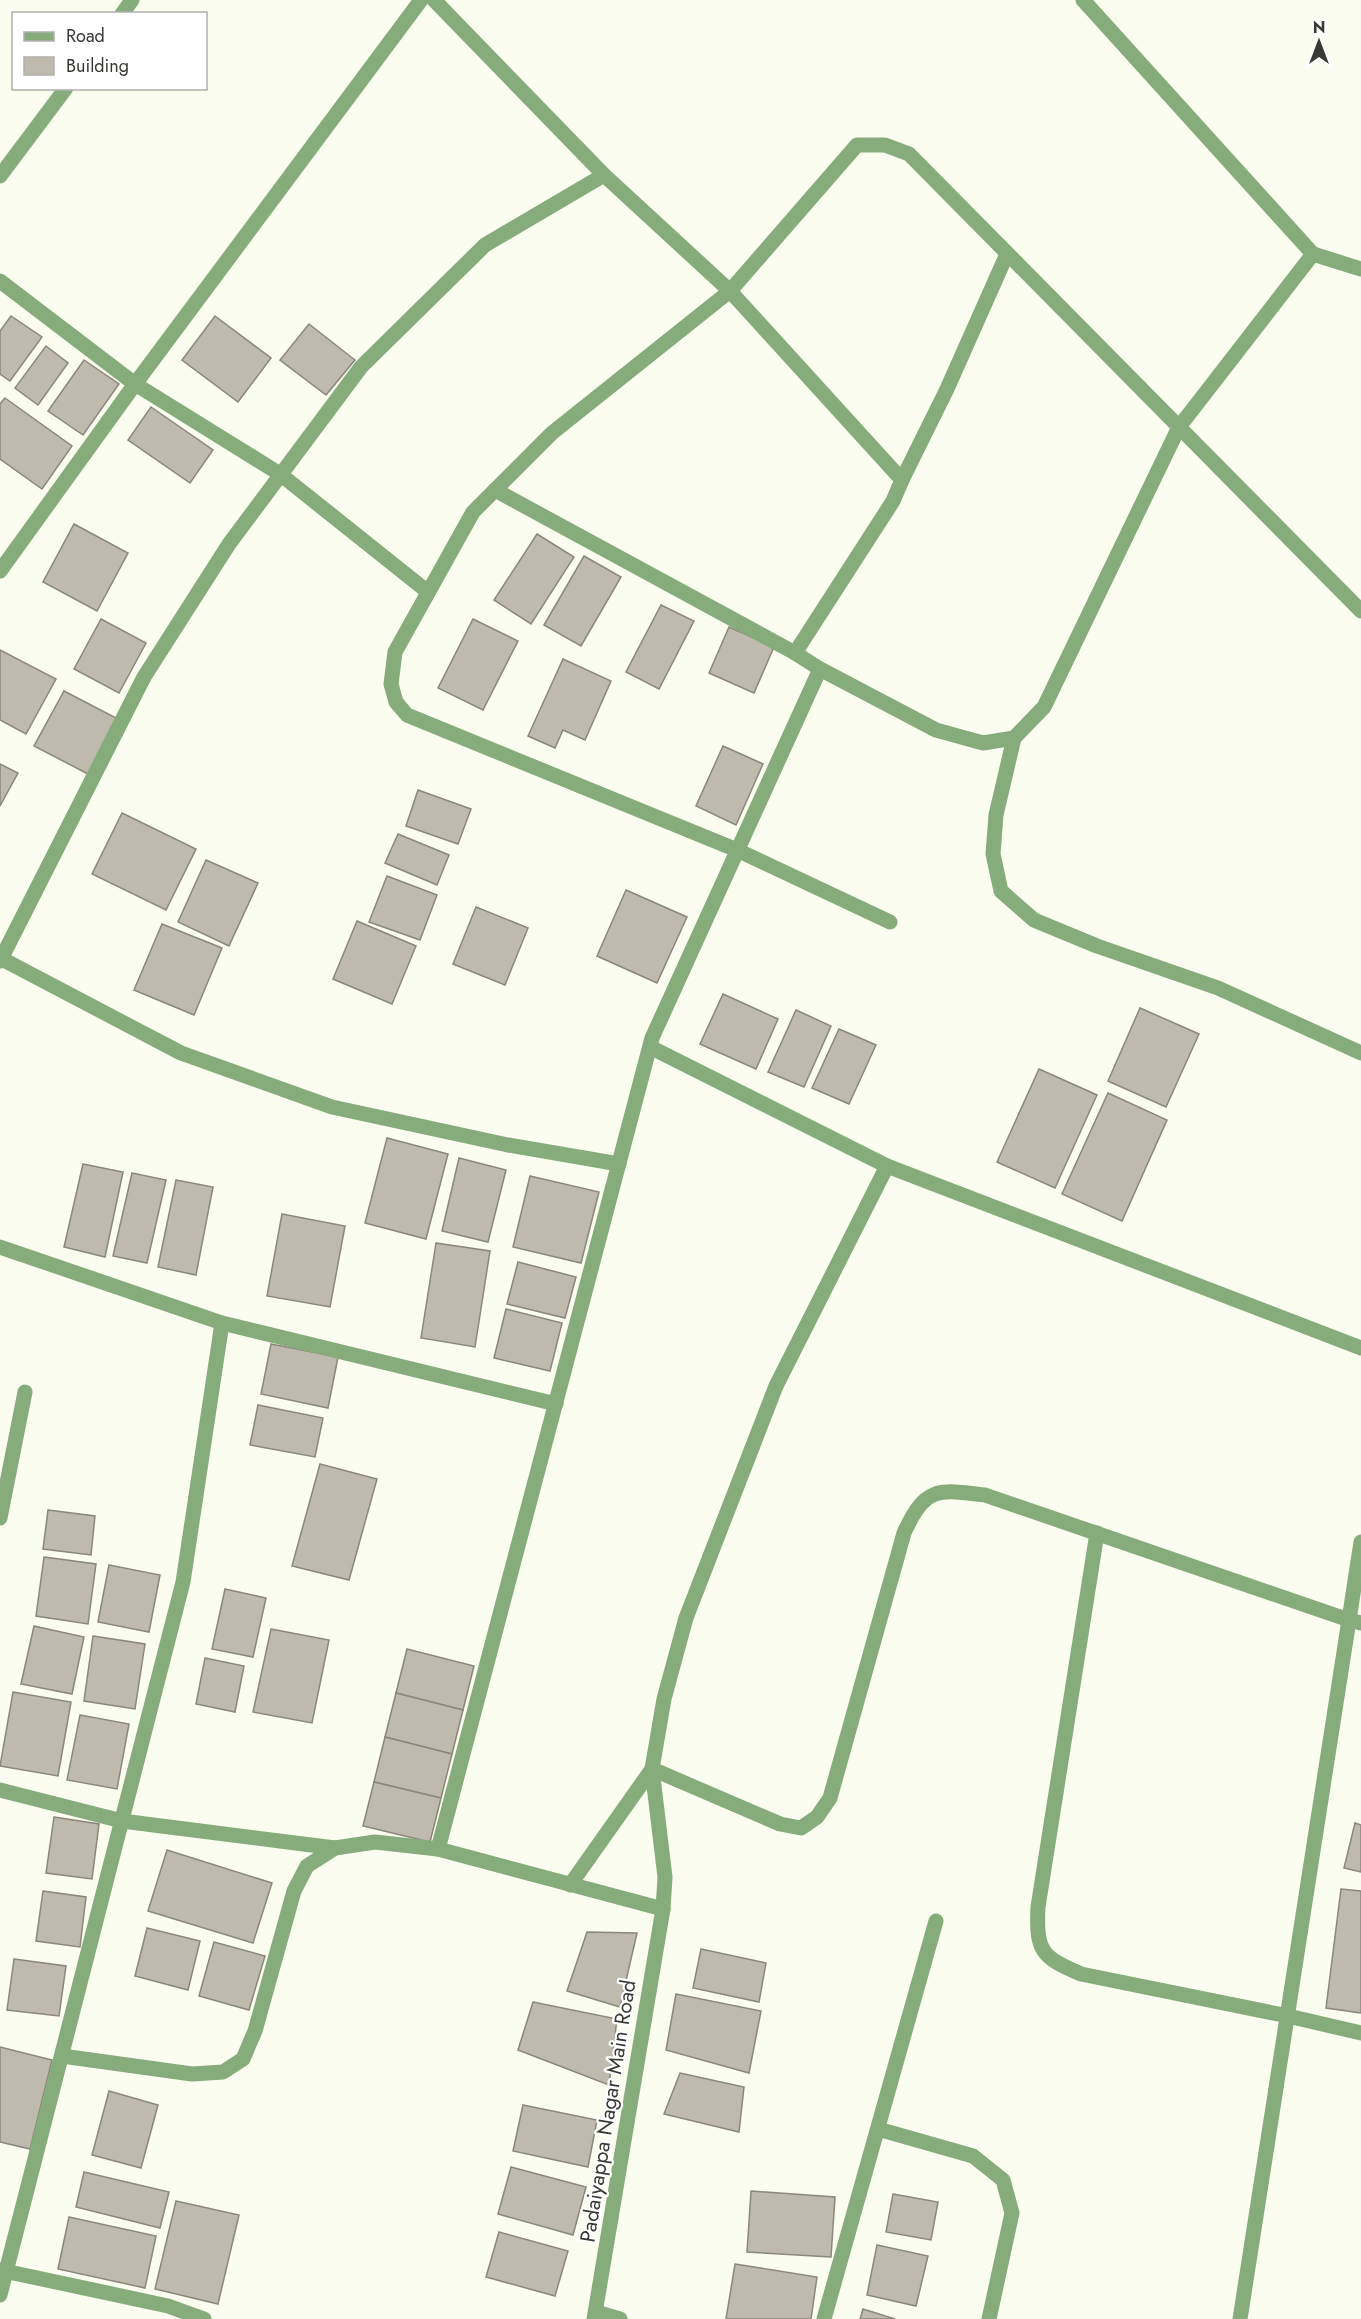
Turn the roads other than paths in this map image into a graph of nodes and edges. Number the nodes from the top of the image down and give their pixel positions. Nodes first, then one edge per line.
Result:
1 (422, 0) edge
2 (434, 0) edge
3 (1083, 0) edge
4 (64, 90) edge
5 (604, 175) junction
6 (0, 176) edge
7 (1007, 254) junction
8 (1313, 254) junction
9 (1361, 268) edge
10 (0, 281) edge
11 (730, 291) junction
12 (135, 384) junction
13 (1179, 427) junction
14 (280, 474) junction
15 (902, 480) junction
16 (495, 490) junction
17 (0, 571) edge
18 (428, 592) junction
19 (1361, 611) edge
20 (795, 653) junction
21 (820, 669) junction
22 (1014, 738) junction
23 (737, 850) junction
24 (890, 921) dead end
25 (0, 960) edge
26 (650, 1047) junction
27 (1361, 1053) edge
28 (619, 1164) junction
29 (887, 1166) junction
30 (0, 1247) edge
31 (222, 1323) junction
32 (1361, 1347) edge
33 (25, 1392) dead end
34 (556, 1404) junction
35 (0, 1518) edge
36 (1097, 1533) junction
37 (1361, 1542) edge
38 (1355, 1622) edge
39 (652, 1769) junction
40 (0, 1790) edge
41 (122, 1821) junction
42 (335, 1848) junction
43 (438, 1849) junction
44 (570, 1885) junction
45 (663, 1909) junction
46 (936, 1921) dead end
47 (1288, 2016) junction
48 (1361, 2033) edge
49 (62, 2056) junction
50 (878, 2129) junction
51 (3, 2271) edge
52 (0, 2295) edge
53 (595, 2315) edge
54 (204, 2319) edge
55 (620, 2319) edge
56 (824, 2319) edge
57 (989, 2319) edge
58 (1240, 2319) edge

1 - 12 street
2 - 5 street
3 - 8 street
4 - 6 street
5 - 11 street
5 - 14 street
7 - 11 street
7 - 13 street
7 - 15 street
8 - 9 street
8 - 13 street
10 - 12 street
11 - 15 street
11 - 16 street
12 - 14 street
12 - 17 street
13 - 19 street
13 - 22 street
14 - 18 street
14 - 25 street
15 - 20 street
16 - 18 street
16 - 20 street
18 - 23 street
20 - 21 street
21 - 22 street
21 - 23 street
22 - 27 street
23 - 24 street
23 - 26 street
25 - 28 street
26 - 28 street
26 - 29 street
28 - 34 street
29 - 32 street
29 - 39 street
30 - 31 street
31 - 34 street
31 - 41 street
33 - 35 street
34 - 43 street
36 - 38 street
36 - 39 street
36 - 47 street
37 - 38 street
38 - 47 street
39 - 44 street
39 - 45 street, Padaiyappa Nagar Main Road
40 - 41 street
41 - 42 street
41 - 49 street
42 - 43 street
42 - 49 street
43 - 44 street
44 - 45 street
45 - 53 street, Padaiyappa Nagar Main Road
46 - 50 street
47 - 48 street
47 - 58 street
49 - 51 street
50 - 56 street
50 - 57 street
51 - 52 street
51 - 54 street
53 - 55 street

